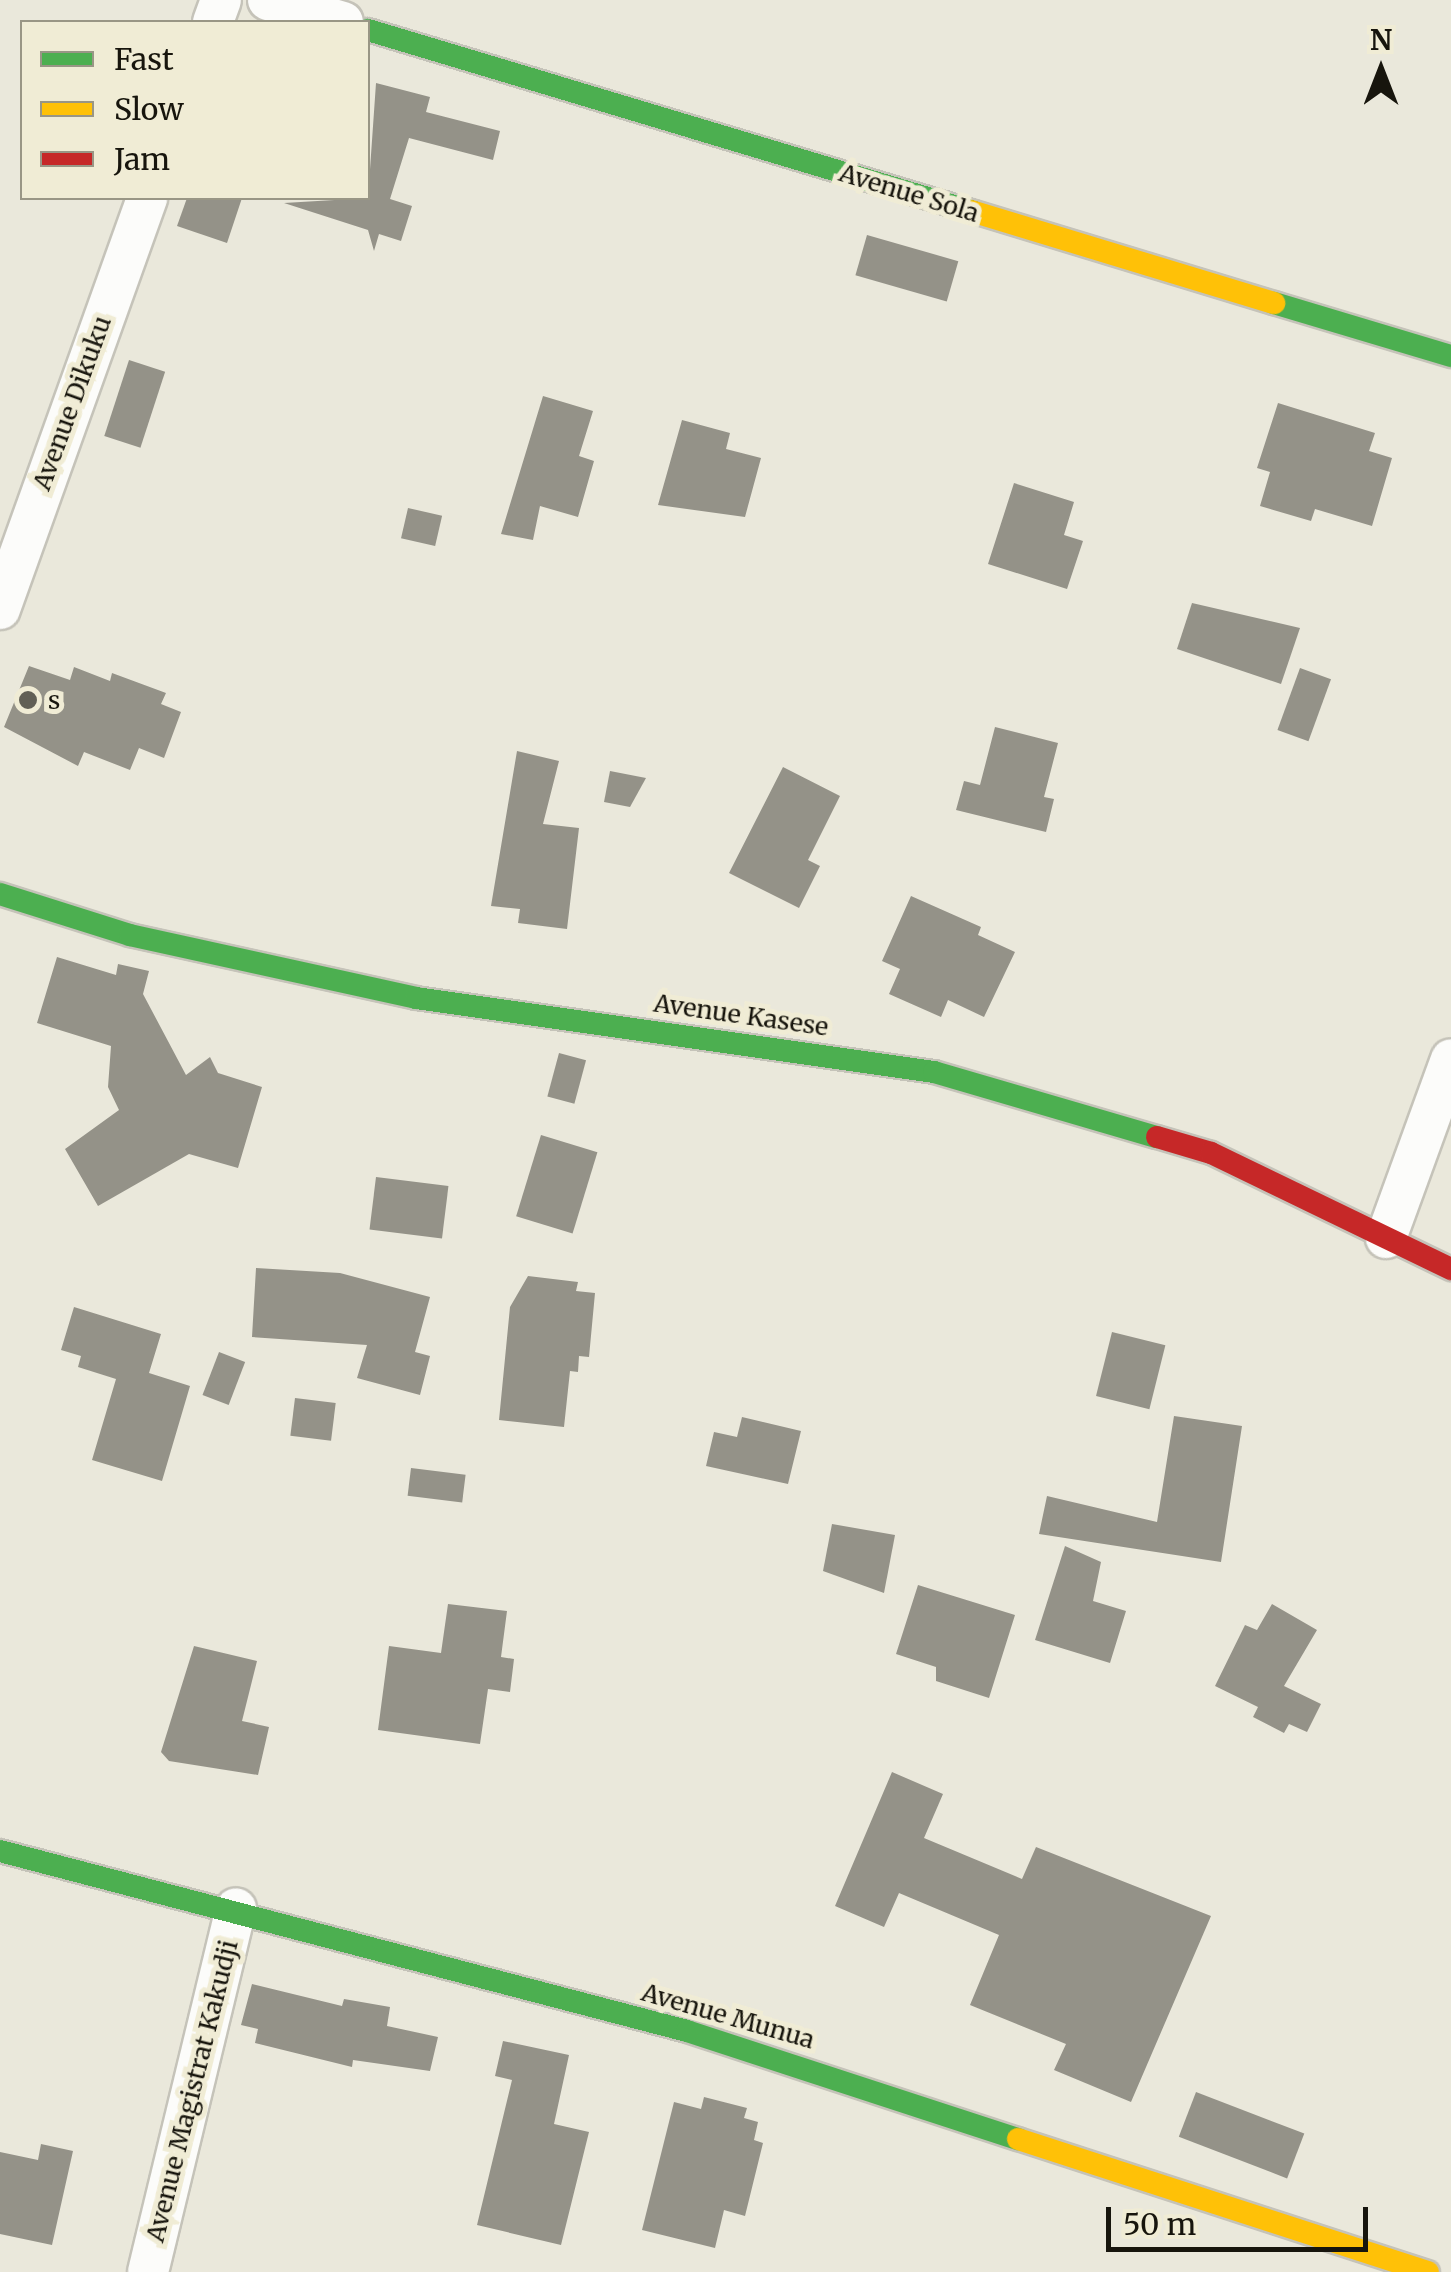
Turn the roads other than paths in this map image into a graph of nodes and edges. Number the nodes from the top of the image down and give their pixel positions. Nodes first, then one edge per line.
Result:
1 (268, 0) edge
2 (336, 20) edge
3 (370, 31) edge
4 (147, 200) edge
5 (1451, 356) edge
6 (0, 610) edge
7 (0, 894) edge
8 (1451, 1059) edge
9 (1386, 1238) junction
10 (1451, 1268) edge
11 (0, 1850) edge
12 (236, 1909) junction
13 (148, 2272) edge
14 (1428, 2272) edge

1 - 2 street
3 - 5 street, Avenue Sola
4 - 6 street, Avenue Dikuku
7 - 9 street, Avenue Kasese
8 - 9 street
9 - 10 street, Avenue Kasese
11 - 12 street, Avenue Munua
12 - 13 street, Avenue Magistrat Kakudji
12 - 14 street, Avenue Munua

